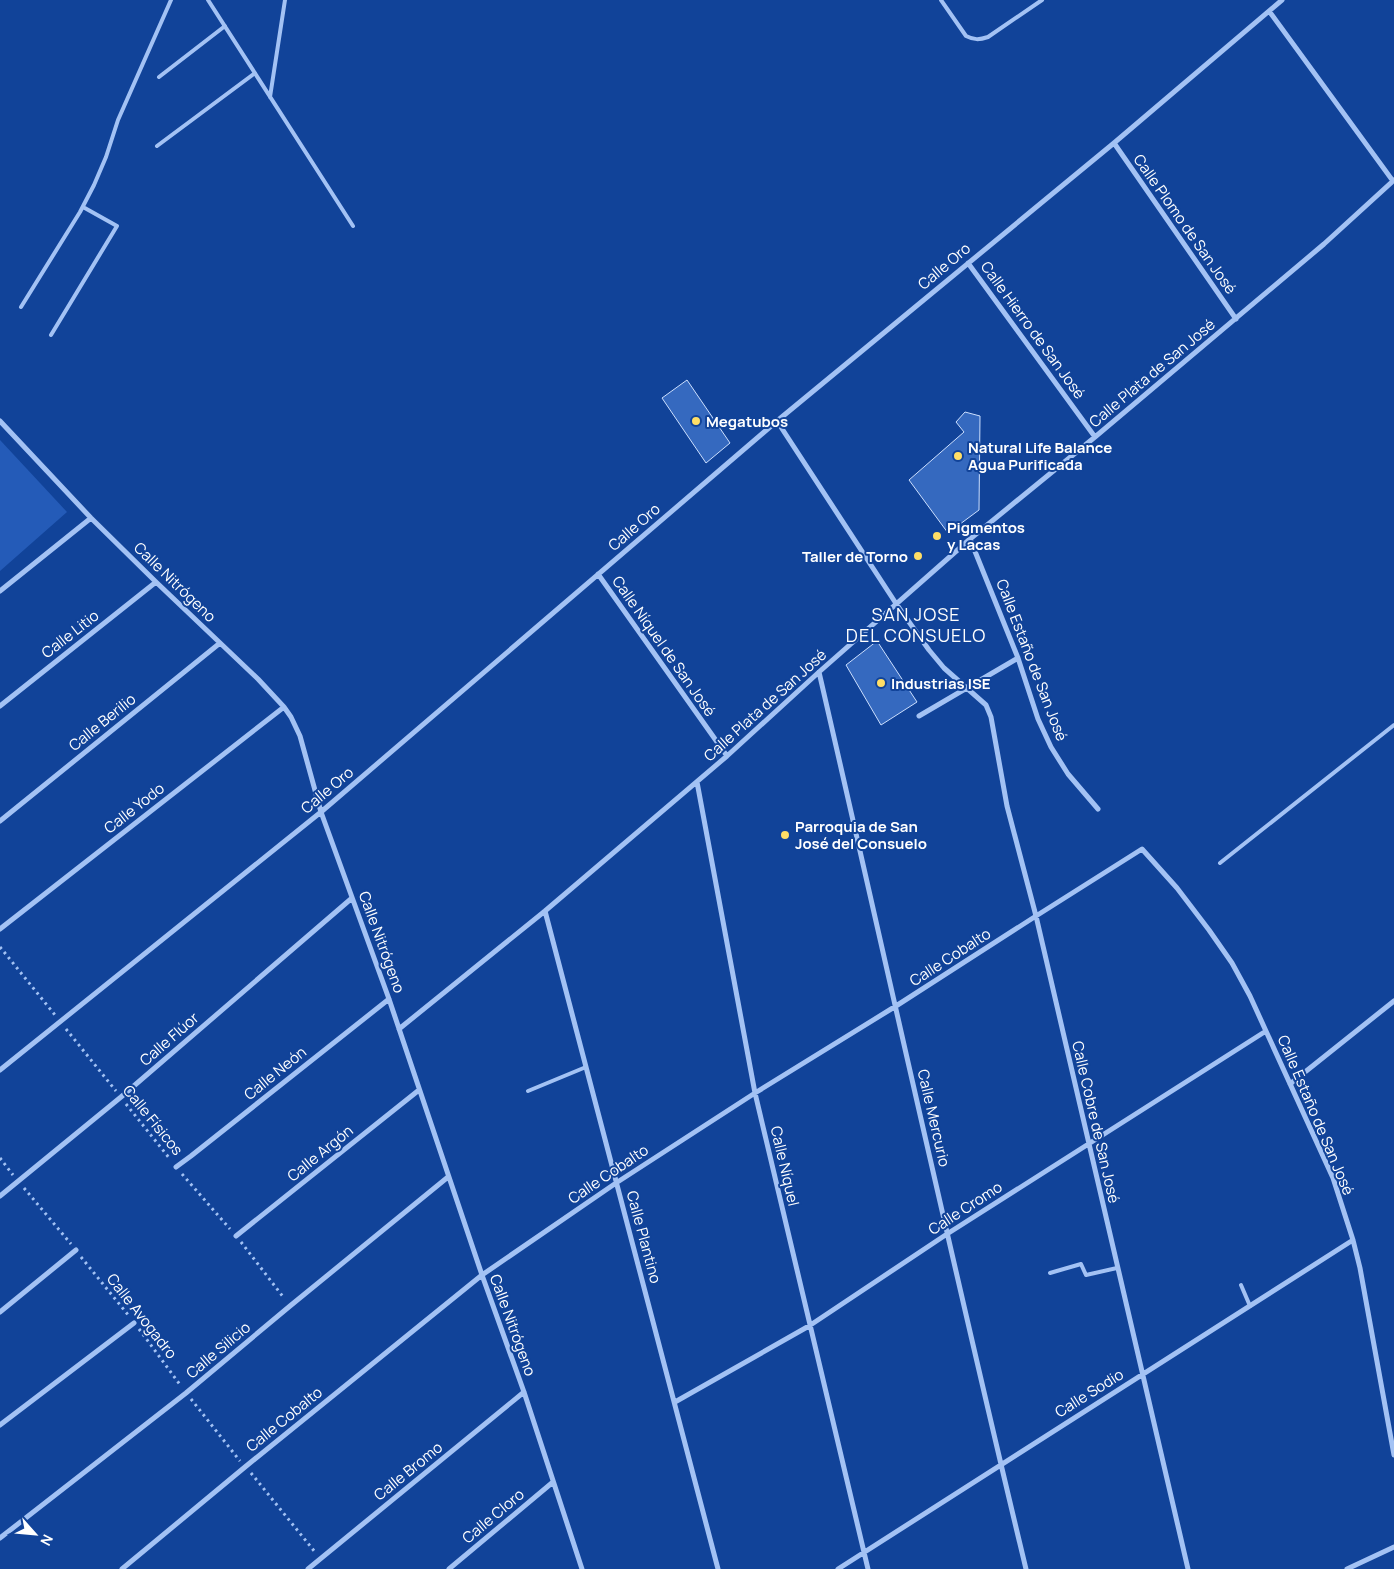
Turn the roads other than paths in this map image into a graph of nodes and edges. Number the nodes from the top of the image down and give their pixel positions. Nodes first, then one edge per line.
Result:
1 (171, 0) edge
2 (208, 0) edge
3 (285, 0) edge
4 (941, 0) edge
5 (1042, 0) edge
6 (1282, 0) edge
7 (1269, 11) junction
8 (225, 26) junction
9 (255, 73) junction
10 (159, 77) dead end
11 (270, 97) junction
12 (1114, 143) junction
13 (157, 146) dead end
14 (1393, 181) edge
15 (83, 207) junction
16 (353, 226) dead end
17 (968, 263) junction
18 (21, 308) dead end
19 (1236, 318) junction
20 (51, 335) dead end
21 (0, 421) edge
22 (777, 421) junction
23 (1095, 437) junction
24 (91, 518) junction
25 (970, 539) junction
26 (598, 574) junction
27 (156, 582) junction
28 (0, 590) edge
29 (897, 604) junction
30 (220, 643) junction
31 (1018, 658) junction
32 (819, 672) junction
33 (967, 689) junction
34 (0, 706) edge
35 (284, 707) junction
36 (919, 716) dead end
37 (1394, 725) edge
38 (727, 756) junction
39 (696, 782) junction
40 (1098, 809) dead end
41 (321, 812) junction
42 (0, 821) edge
43 (1142, 849) joint
44 (1220, 863) dead end
45 (352, 898) junction
46 (544, 911) junction
47 (1036, 916) junction
48 (0, 929) edge
49 (389, 998) junction
50 (1394, 1001) edge
51 (896, 1006) junction
52 (400, 1029) junction
53 (1266, 1031) junction
54 (586, 1067) junction
55 (0, 1070) edge
56 (1290, 1084) junction
57 (419, 1090) junction
58 (528, 1092) dead end
59 (755, 1093) junction
60 (1088, 1145) junction
61 (176, 1167) road end
62 (448, 1177) junction
63 (616, 1183) junction
64 (0, 1196) edge
65 (947, 1234) junction
66 (236, 1236) road end
67 (1353, 1240) junction
68 (76, 1250) road end
69 (1118, 1268) junction
70 (1050, 1273) dead end
71 (482, 1275) junction
72 (1241, 1285) dead end
73 (1250, 1306) junction
74 (0, 1312) edge
75 (134, 1323) road end
76 (809, 1326) junction
77 (1143, 1374) junction
78 (524, 1392) junction
79 (675, 1402) junction
80 (0, 1425) edge
81 (1394, 1455) edge
82 (1001, 1464) junction
83 (553, 1482) junction
84 (0, 1538) edge
85 (1394, 1547) edge
86 (864, 1553) junction
87 (122, 1569) edge
88 (308, 1569) edge
89 (449, 1569) edge
90 (582, 1569) edge
91 (718, 1569) edge
92 (838, 1569) edge
93 (868, 1569) edge
94 (1026, 1569) edge
95 (1188, 1569) edge
96 (1347, 1569) edge

1 - 15 lane
2 - 8 lane
3 - 11 lane
4 - 5 lane
6 - 7 street, Calle Oro
7 - 12 street, Calle Oro
7 - 14 street
8 - 9 lane
8 - 10 lane
9 - 11 lane
9 - 13 lane
11 - 16 lane
12 - 17 street, Calle Oro
12 - 19 street, Calle Plomo de San José
14 - 19 street, Calle Plata de San José
15 - 18 lane
15 - 20 lane
17 - 22 street, Calle Oro
17 - 23 street, Calle Hierro de San José
19 - 23 street, Calle Plata de San José
21 - 24 street, Calle Nitrógeno
22 - 26 street, Calle Oro
22 - 29 street, Calle Cobre de San José
23 - 25 street, Calle Plata de San José
24 - 27 street, Calle Nitrógeno
24 - 28 street
25 - 29 street, Calle Plata de San José
25 - 31 street, Calle Estaño de San José
26 - 38 street, Calle Níquel de San José
26 - 41 street, Calle Oro
27 - 30 street, Calle Nitrógeno
27 - 34 street, Calle Litio
29 - 32 street, Calle Plata de San José
29 - 33 street, Calle Cobre de San José
30 - 35 street, Calle Nitrógeno
30 - 42 street, Calle Berilio
31 - 33 street
31 - 40 street, Calle Estaño de San José
32 - 38 street, Calle Plata de San José
32 - 51 street, Calle Mercurio
33 - 36 street
33 - 47 street, Calle Cobre de San José
35 - 41 street, Calle Nitrógeno
35 - 48 street, Calle Yodo
37 - 44 lane
38 - 39 street, Calle Plata de San José
39 - 46 street, Calle Plata de San José
39 - 59 street, Calle Níquel
41 - 45 street, Calle Nitrógeno
41 - 55 street, Calle Oro
43 - 47 street, Calle Cobalto
43 - 53 street, Calle Estaño de San José
45 - 49 street, Calle Nitrógeno
45 - 64 street, Calle Flúor
46 - 52 street, Calle Plata de San José
46 - 54 street, Calle Plantino
47 - 51 street, Calle Cobalto
47 - 60 street, Calle Cobre de San José
49 - 52 street, Calle Nitrógeno
49 - 61 street, Calle Neón
50 - 56 street
51 - 59 street, Calle Cobalto
51 - 65 street, Calle Mercurio
52 - 57 street, Calle Nitrógeno
53 - 56 street, Calle Estaño de San José
53 - 60 street, Calle Cromo
54 - 58 lane
54 - 63 street, Calle Plantino
56 - 67 street, Calle Estaño de San José
57 - 62 street, Calle Nitrógeno
57 - 66 street, Calle Argón
59 - 63 street, Calle Cobalto
59 - 76 street, Calle Níquel
60 - 65 street, Calle Cromo
60 - 69 street, Calle Cobre de San José
62 - 71 street, Calle Nitrógeno
62 - 84 street, Calle Silicio
63 - 71 street, Calle Cobalto
63 - 79 street, Calle Plantino
65 - 76 street, Calle Cromo
65 - 82 street, Calle Mercurio
67 - 73 street, Calle Sodio
67 - 81 street, Calle Estaño de San José
68 - 74 street
69 - 70 lane
69 - 77 street, Calle Cobre de San José
71 - 78 street, Calle Nitrógeno
71 - 87 street, Calle Cobalto
72 - 73 lane
73 - 77 street, Calle Sodio
75 - 80 street
76 - 79 street, Calle Cromo
76 - 86 street, Calle Níquel
77 - 82 street, Calle Sodio
77 - 95 street, Calle Cobre de San José
78 - 83 street, Calle Nitrógeno
78 - 88 street, Calle Bromo
79 - 91 street, Calle Plantino
82 - 86 street, Calle Sodio
82 - 94 street, Calle Mercurio
83 - 89 street, Calle Cloro
83 - 90 street, Calle Nitrógeno
85 - 96 street
86 - 92 street, Calle Sodio
86 - 93 street, Calle Níquel

